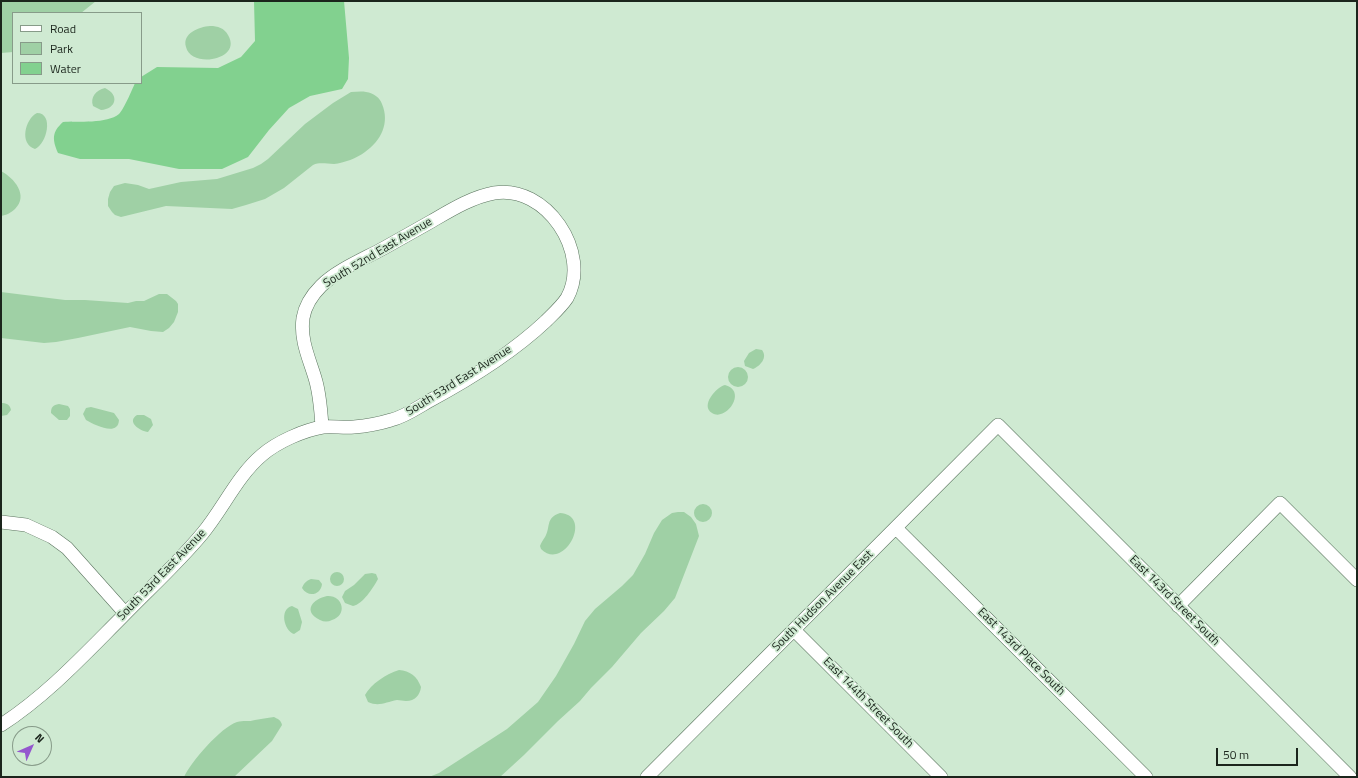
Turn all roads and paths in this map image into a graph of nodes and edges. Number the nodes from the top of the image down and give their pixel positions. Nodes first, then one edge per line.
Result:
1 (562, 231) joint
2 (998, 425) joint
3 (322, 427) junction
4 (1, 522) edge
5 (896, 528) junction
6 (1357, 580) edge
7 (1178, 606) junction
8 (125, 613) junction
9 (794, 630) junction
10 (1, 725) edge
11 (647, 777) edge
12 (941, 777) edge
13 (1146, 777) edge
14 (1350, 777) edge

1 - 3 street, South 53rd East Avenue
1 - 3 street, South 52nd East Avenue
2 - 5 street, South Hudson Avenue East
2 - 7 street, East 143rd Street South
3 - 8 street, South 53rd East Avenue
4 - 8 street
5 - 9 street, South Hudson Avenue East
5 - 13 street, East 143rd Place South
6 - 7 street
7 - 14 street, East 143rd Street South
8 - 10 street, South 53rd East Avenue
9 - 11 street, South Hudson Avenue East
9 - 12 street, East 144th Street South

